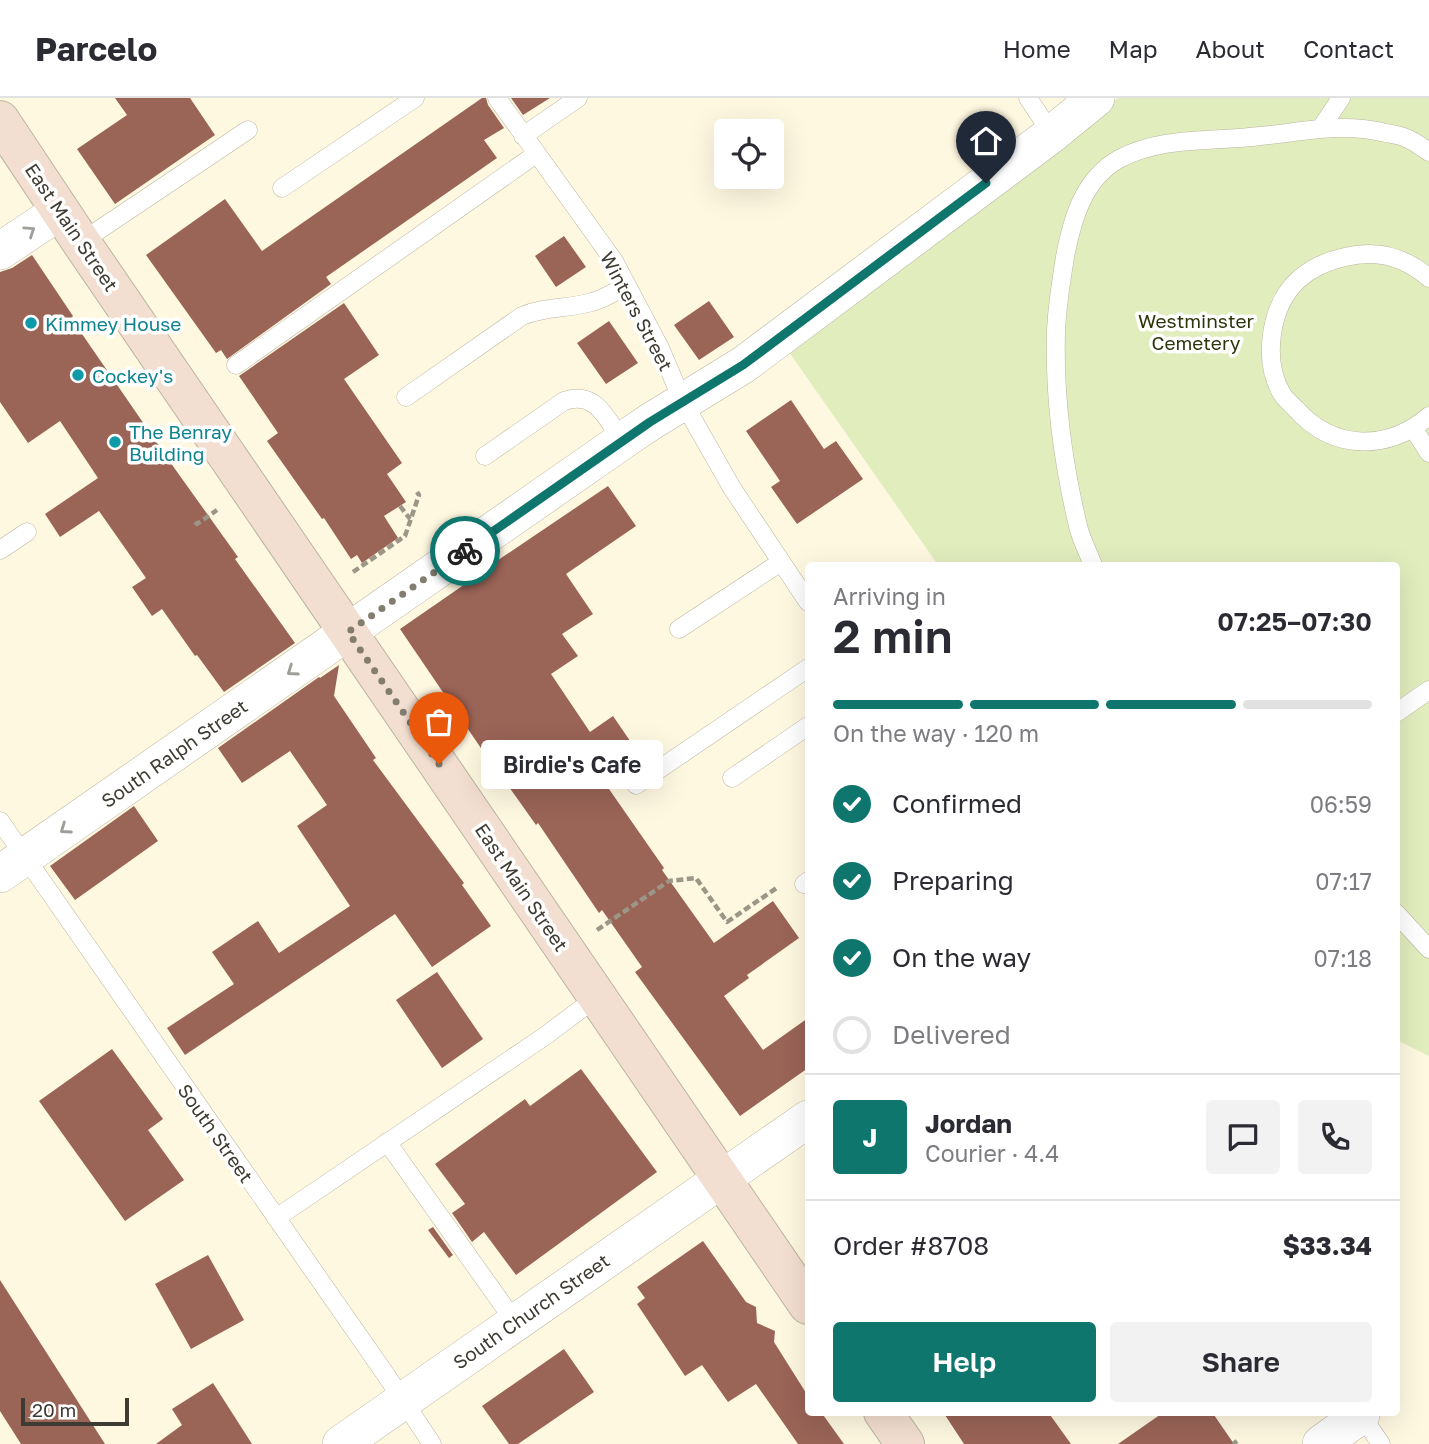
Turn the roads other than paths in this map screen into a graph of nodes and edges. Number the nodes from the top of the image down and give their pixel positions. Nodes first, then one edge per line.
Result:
1 (415, 98) edge
2 (497, 98) edge
3 (578, 98) edge
4 (1027, 98) edge
5 (1097, 98) edge
6 (1341, 98) edge
7 (0, 120) edge
8 (1321, 128) junction
9 (248, 130) dead end
10 (1052, 134) junction
11 (523, 136) junction
12 (1429, 152) edge
13 (536, 154) junction
14 (282, 188) dead end
15 (60, 211) junction
16 (82, 242) junction
17 (0, 251) edge
18 (1429, 278) edge
19 (626, 285) junction
20 (236, 366) dead end
21 (406, 397) dead end
22 (683, 402) junction
23 (1429, 416) edge
24 (1413, 428) junction
25 (622, 441) junction
26 (1429, 453) edge
27 (485, 456) dead end
28 (27, 532) dead end
29 (0, 550) edge
30 (781, 562) junction
31 (1092, 562) edge
32 (805, 598) edge
33 (680, 629) dead end
34 (348, 632) junction
35 (805, 669) edge
36 (1429, 690) edge
37 (1400, 710) edge
38 (805, 728) edge
39 (732, 778) dead end
40 (636, 785) dead end
41 (0, 821) edge
42 (12, 866) edge
43 (1400, 917) edge
44 (1429, 949) edge
45 (597, 997) junction
46 (805, 1121) edge
47 (387, 1142) junction
48 (721, 1179) junction
49 (276, 1218) junction
50 (805, 1301) edge
51 (515, 1322) junction
52 (402, 1401) junction
53 (886, 1416) edge
54 (1367, 1424) edge
55 (341, 1444) edge
56 (432, 1444) edge
57 (905, 1444) edge
58 (1321, 1444) edge

1 - 14 lane
2 - 11 lane, Winters Street
3 - 11 lane
4 - 10 lane
5 - 10 street, South Ralph Street
6 - 8 lane
7 - 15 main road, East Main Street
8 - 12 lane
8 - 31 lane
9 - 16 lane
10 - 22 street, South Ralph Street
11 - 13 lane, Winters Street
13 - 19 lane, Winters Street
13 - 20 lane
15 - 16 main road, East Main Street
17 -> 15 street
16 - 34 main road, East Main Street
18 - 24 lane
19 - 21 lane
19 - 22 lane, Winters Street
22 - 25 street, South Ralph Street
22 - 30 lane, Winters Street
23 - 24 lane
24 - 26 lane
25 - 27 lane
25 - 34 street, South Ralph Street
28 - 29 lane
30 - 32 lane, Winters Street
30 - 33 lane
34 -> 42 street, South Ralph Street
34 - 45 main road, East Main Street
35 - 40 lane
36 - 37 lane
38 - 39 lane
41 - 42 lane, South Street
42 - 49 lane, South Street
43 - 44 lane
45 - 47 lane
45 - 48 main road, East Main Street
46 - 48 street, South Church Street
47 - 49 lane
47 - 51 lane
48 - 50 main road, East Main Street
48 - 51 street, South Church Street
49 - 52 lane, South Street
51 - 52 street, South Church Street
52 - 55 street, South Church Street
52 - 56 lane, South Street
53 - 57 main road
54 - 58 street

